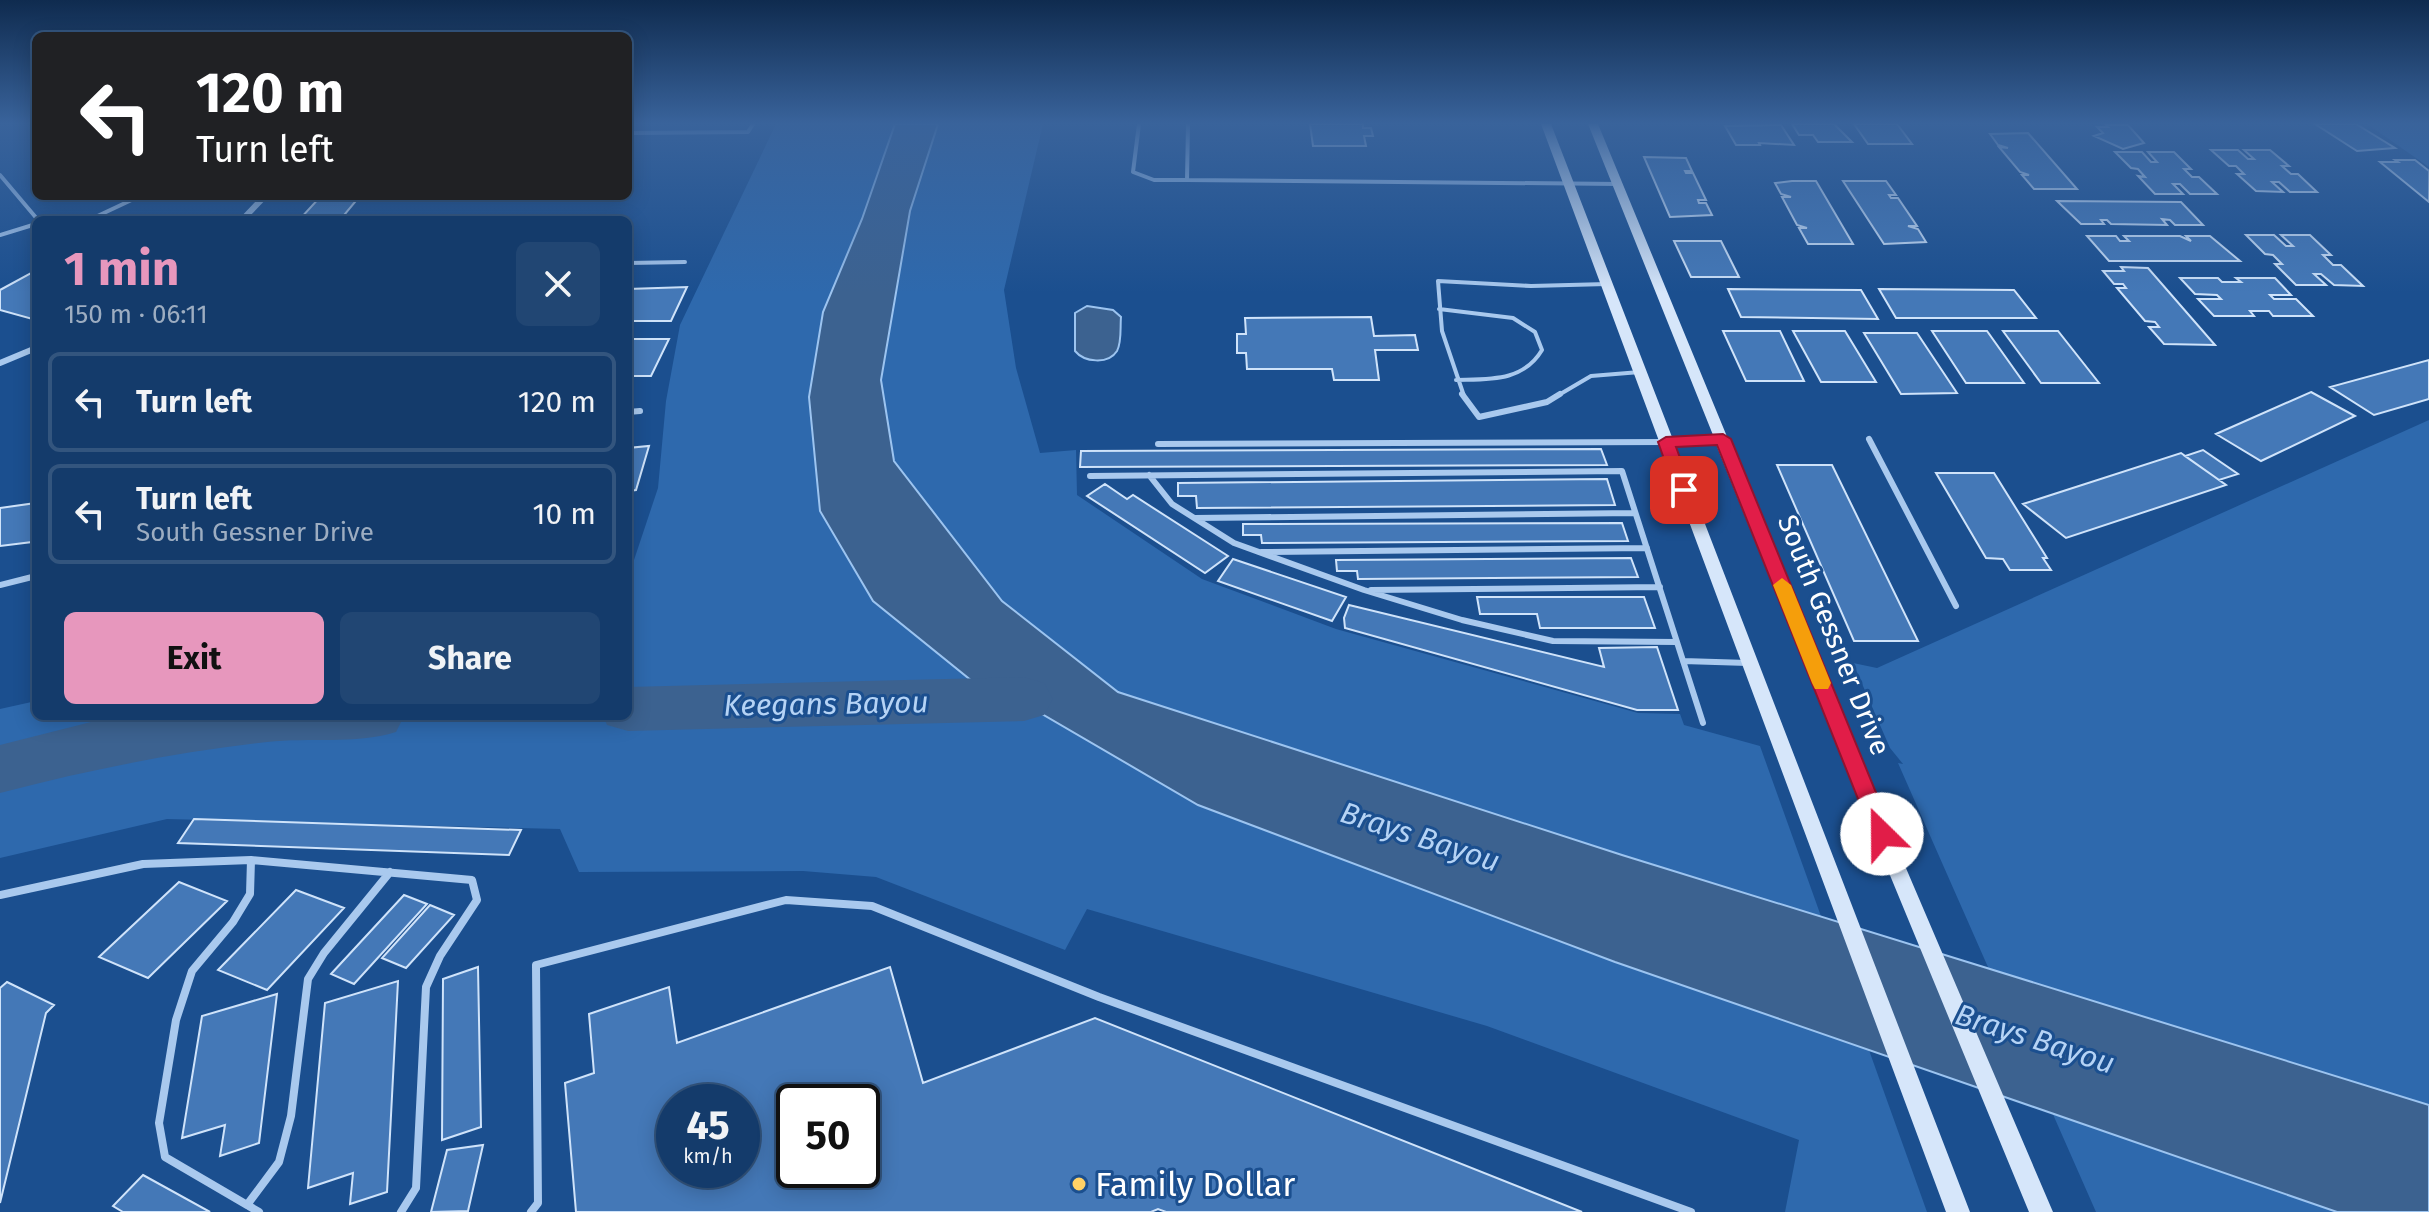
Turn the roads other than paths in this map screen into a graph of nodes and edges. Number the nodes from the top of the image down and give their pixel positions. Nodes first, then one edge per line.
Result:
1 (4, 181) edge
2 (1258, 181) edge
3 (1618, 181) edge
4 (1569, 183) junction
5 (1619, 184) junction
6 (132, 200) edge
7 (261, 200) edge
8 (32, 216) edge
9 (98, 216) edge
10 (246, 216) edge
11 (32, 224) edge
12 (0, 235) edge
13 (685, 262) dead end
14 (632, 263) edge
15 (1607, 284) junction
16 (1439, 309) junction
17 (32, 350) edge
18 (0, 363) edge
19 (1640, 372) junction
20 (1456, 380) junction
21 (640, 411) dead end
22 (632, 412) edge
23 (1723, 439) junction
24 (1869, 439) dead end
25 (1666, 442) junction
26 (1158, 444) dead end
27 (1149, 475) junction
28 (1090, 476) dead end
29 (1635, 513) junction
30 (1192, 518) junction
31 (1647, 548) junction
32 (1257, 552) junction
33 (32, 577) edge
34 (0, 585) edge
35 (1660, 587) junction
36 (1364, 590) junction
37 (1956, 606) dead end
38 (1677, 642) junction
39 (1683, 661) junction
40 (1749, 663) junction
41 (1703, 723) dead end
42 (251, 860) junction
43 (390, 872) junction
44 (0, 895) edge
45 (1955, 1204) edge
46 (247, 1205) junction
47 (259, 1212) edge
48 (401, 1212) edge
49 (531, 1212) edge
50 (1691, 1212) edge
51 (2041, 1212) edge

1 - 8 lane
2 - 4 lane
3 - 5 main road, South Gessner Drive
4 - 5 lane
4 - 15 main road
5 - 23 main road, South Gessner Drive
6 - 9 lane
7 - 10 street
11 - 12 lane
13 - 14 lane
15 - 16 lane
15 - 19 main road
16 - 20 lane
16 - 20 lane
17 - 18 street
19 - 20 lane
19 - 25 main road
21 - 22 lane
23 - 25 main road
23 - 51 main road, South Gessner Drive
24 - 37 lane
25 - 26 lane
25 - 40 main road
27 - 28 lane
27 - 29 lane
27 - 30 lane
29 - 30 lane
29 - 31 lane
30 - 32 lane
31 - 32 lane
31 - 35 lane
32 - 36 lane
33 - 34 lane
35 - 36 lane
35 - 38 lane
36 - 38 lane
38 - 39 lane
39 - 40 lane
39 - 41 lane
40 - 45 main road
42 - 43 lane
42 - 44 lane
42 - 46 lane
43 - 46 lane
43 - 48 lane
46 - 47 lane
49 - 50 lane

